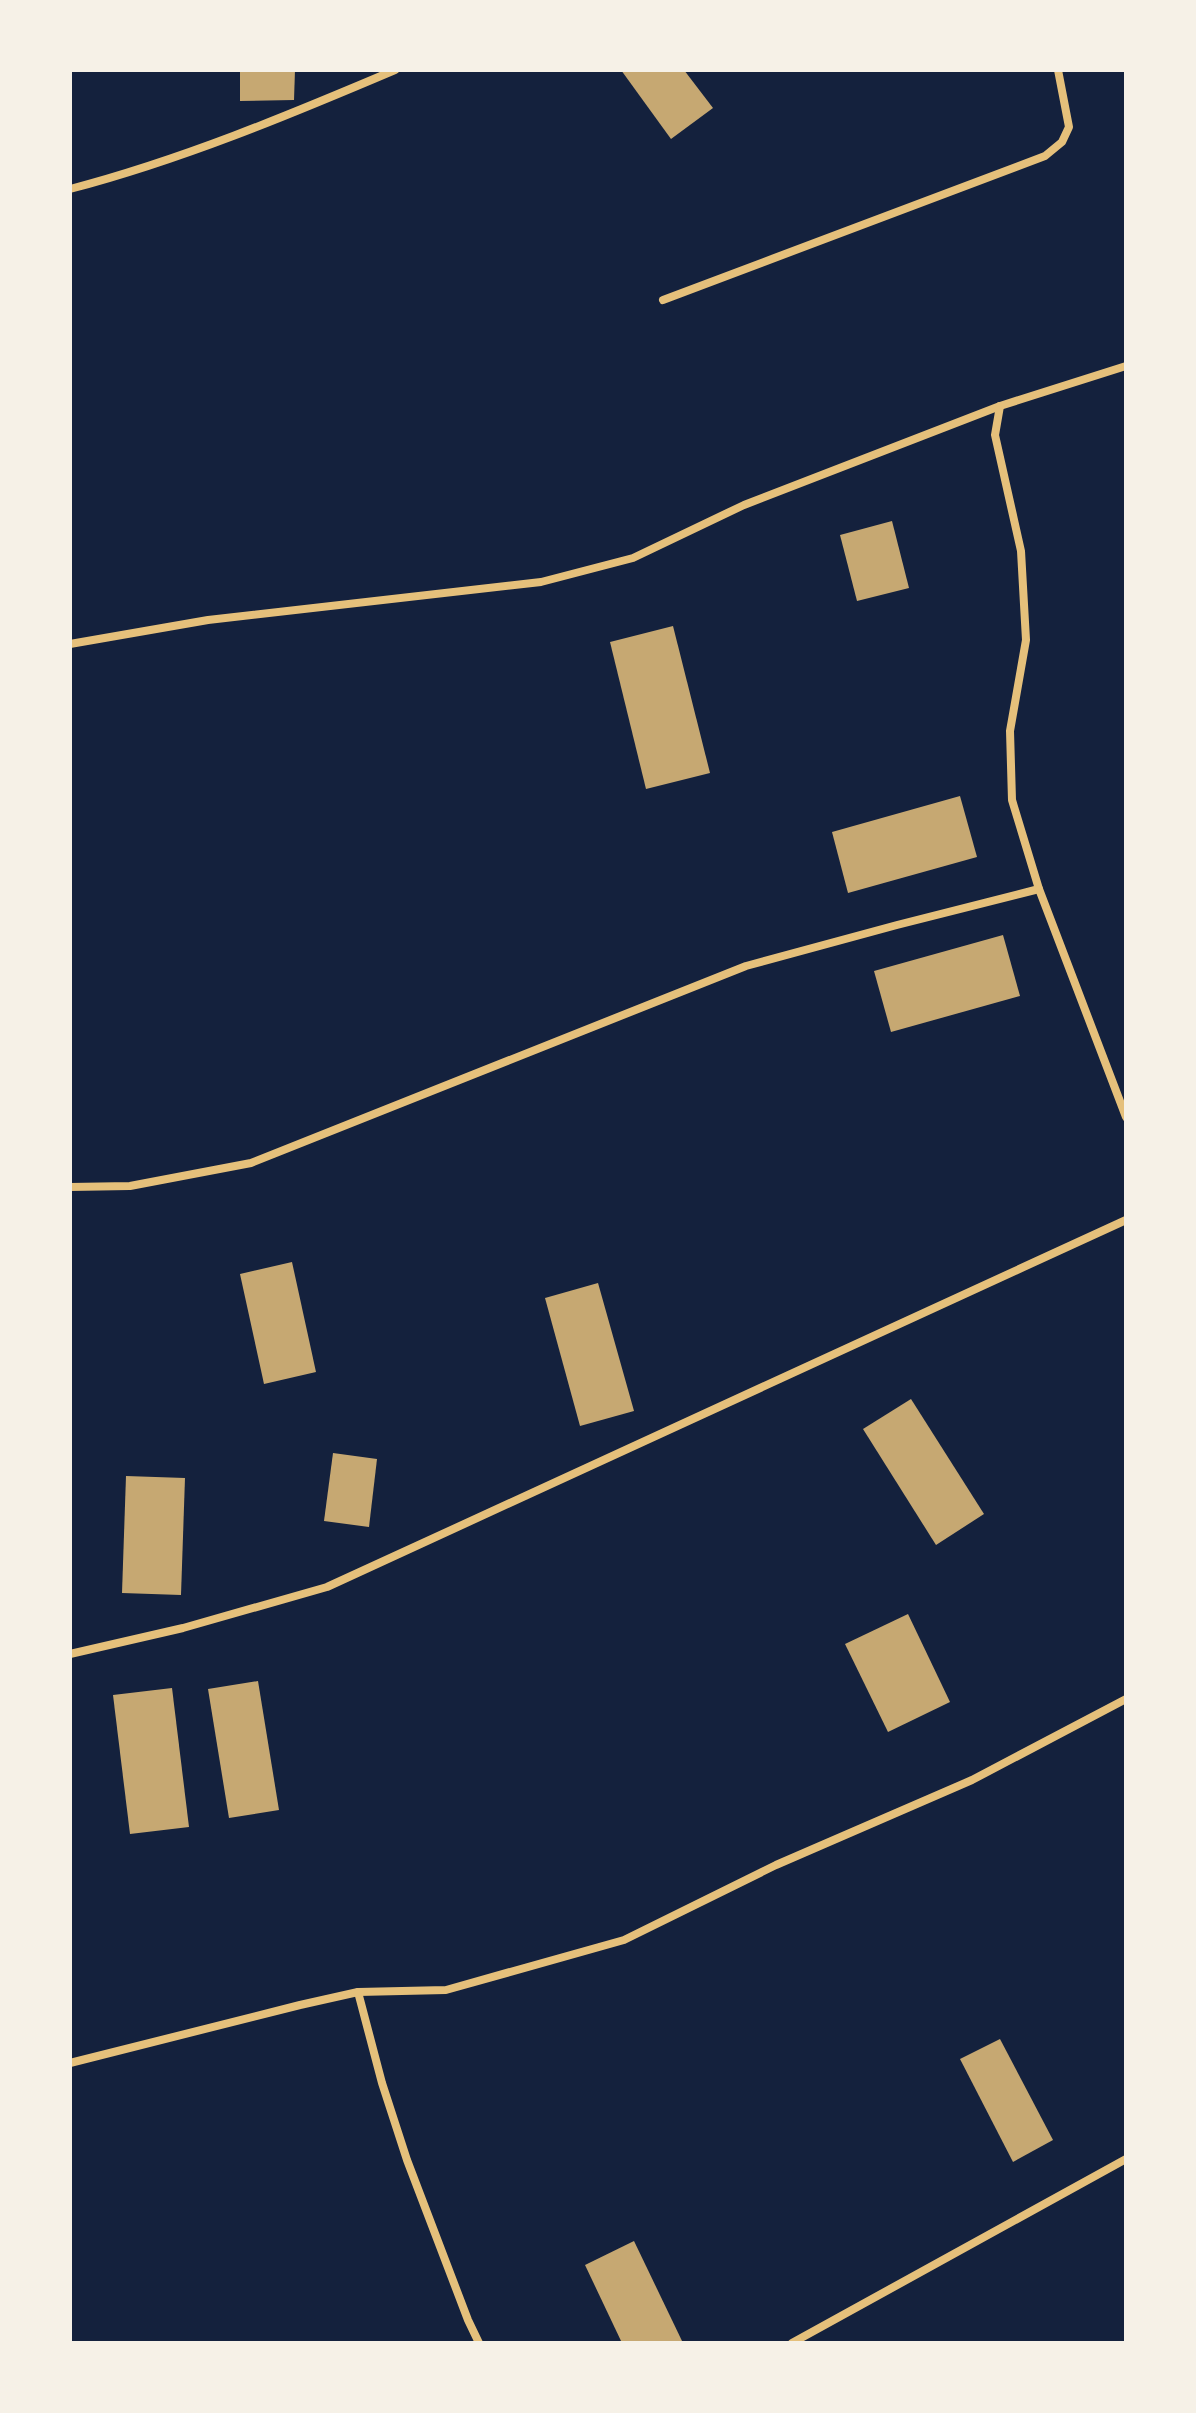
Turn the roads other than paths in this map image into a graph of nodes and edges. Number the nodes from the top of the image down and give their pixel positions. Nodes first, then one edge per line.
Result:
1 (395, 70) edge
2 (1058, 70) edge
3 (70, 189) edge
4 (663, 300) dead end
5 (1126, 366) edge
6 (1000, 406) junction
7 (70, 644) edge
8 (1039, 889) junction
9 (1126, 1117) edge
10 (70, 1187) edge
11 (1126, 1220) edge
12 (70, 1654) edge
13 (1126, 1699) edge
14 (358, 1992) junction
15 (70, 2063) edge
16 (1126, 2159) edge
17 (479, 2343) edge
18 (792, 2343) edge

1 - 3 street
2 - 4 street
5 - 6 street
6 - 7 street
6 - 8 street
8 - 9 street
8 - 10 street
11 - 12 street
13 - 14 street
14 - 15 street
14 - 17 street
16 - 18 street

